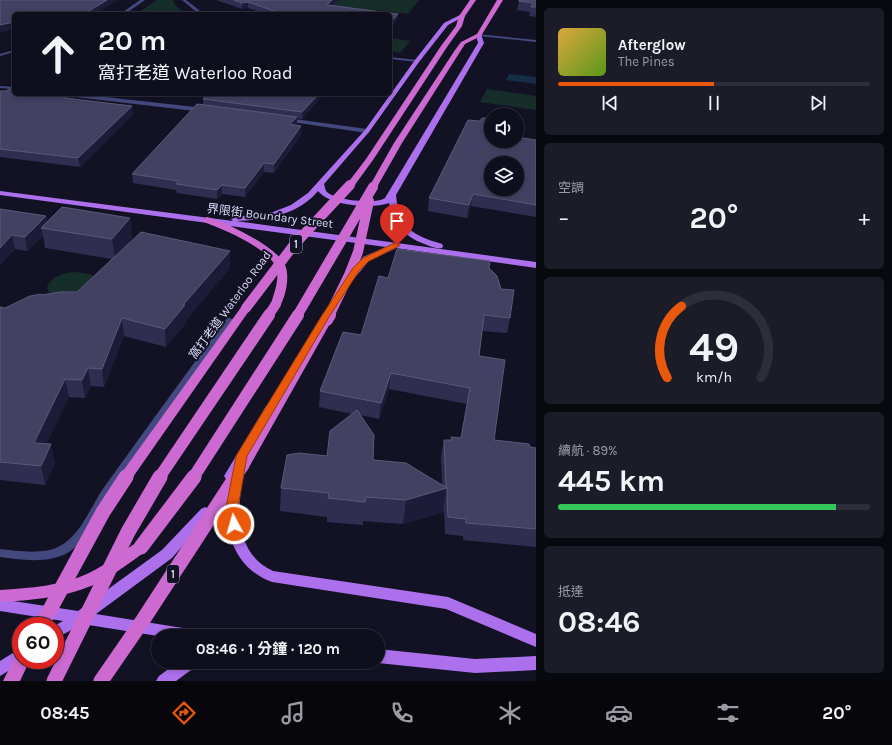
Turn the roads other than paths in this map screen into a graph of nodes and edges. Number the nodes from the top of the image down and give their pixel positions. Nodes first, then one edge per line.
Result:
1 (143, 0) edge
2 (184, 0) edge
3 (473, 0) edge
4 (500, 0) edge
5 (125, 12) edge
6 (199, 12) edge
7 (462, 16) junction
8 (479, 35) junction
9 (536, 41) edge
10 (12, 52) edge
11 (0, 55) edge
12 (392, 58) edge
13 (416, 61) junction
14 (0, 86) edge
15 (12, 88) edge
16 (392, 95) edge
17 (84, 96) edge
18 (392, 96) edge
19 (211, 110) edge
20 (281, 119) edge
21 (367, 131) junction
22 (321, 186) junction
23 (373, 187) junction
24 (0, 192) edge
25 (392, 195) junction
26 (207, 220) junction
27 (397, 245) junction
28 (464, 254) junction
29 (536, 265) edge
30 (230, 320) dead end
31 (242, 456) junction
32 (0, 553) edge
33 (0, 596) edge
34 (0, 605) edge
35 (46, 617) edge
36 (80, 618) junction
37 (64, 628) edge
38 (151, 629) edge
39 (536, 641) edge
40 (385, 657) edge
41 (12, 661) edge
42 (536, 663) edge
43 (0, 669) edge
44 (17, 669) edge
45 (180, 669) edge
46 (11, 681) edge
47 (54, 681) edge
48 (101, 681) edge
49 (164, 681) edge

1 - 5 street
2 - 6 street
3 - 7 highway, 窩打老道 Waterloo Road / 1
4 - 8 highway, 1
7 - 13 main road, 窩打老道 Waterloo Road
7 - 35 highway, 窩打老道 Waterloo Road / 1, bridge
8 - 9 street
8 - 23 highway, 1
8 - 25 main road
10 - 11 street
12 - 13 street
13 - 16 main road, 窩打老道 Waterloo Road
14 - 15 street
17 - 19 street
18 - 21 main road, 窩打老道 Waterloo Road
20 - 21 street
21 - 22 main road, 窩打老道 Waterloo Road
22 - 25 main road
22 - 26 main road, 窩打老道 Waterloo Road
23 - 33 highway, bridge
23 - 48 highway, 1, bridge
24 - 26 main road, 界限街 Boundary Street
25 - 28 main road
26 - 27 main road, 界限街 Boundary Street
26 - 47 highway, bridge
27 - 28 main road, 界限街 Boundary Street
27 - 31 main road
28 - 29 main road, 界限街 Boundary Street
30 - 32 street, 窩打老道 Waterloo Road
31 - 36 main road
31 - 39 main road
34 - 36 main road
36 - 37 main road
36 - 38 main road
40 - 42 main road
41 - 43 main road
44 - 46 highway
45 - 49 main road

